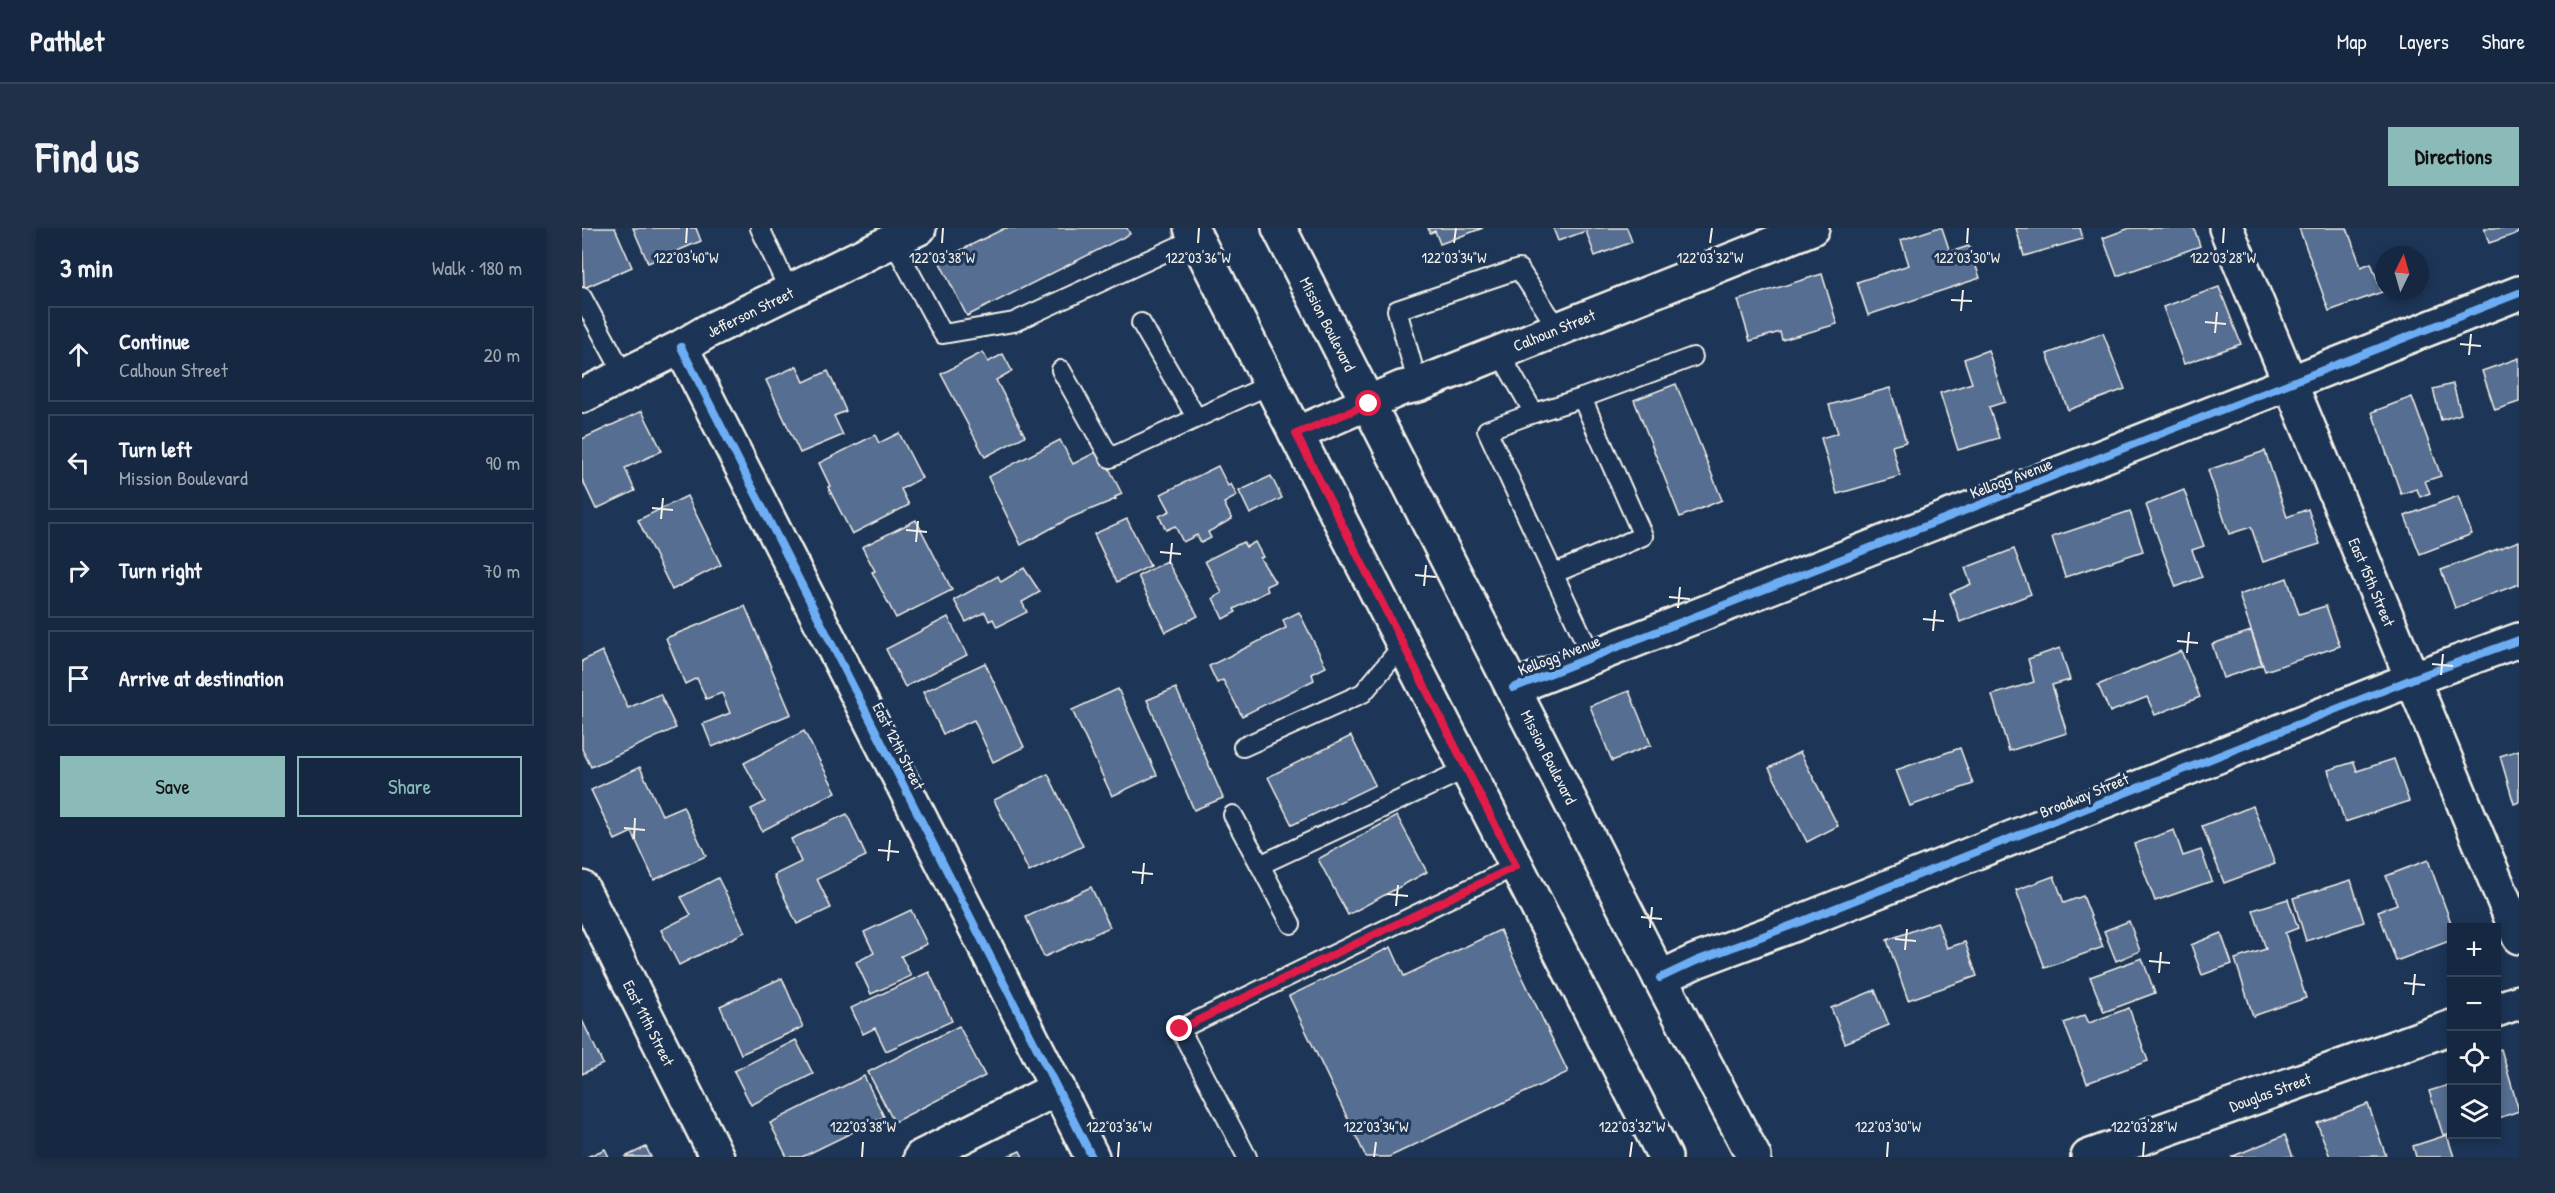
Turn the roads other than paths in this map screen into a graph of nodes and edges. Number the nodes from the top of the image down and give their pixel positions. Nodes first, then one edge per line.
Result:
1 (760, 228) edge
2 (1279, 228) edge
3 (1812, 228) edge
4 (2226, 228) edge
5 (1193, 233) edge
6 (906, 234) edge
7 (790, 293) junction
8 (2519, 293) edge
9 (582, 297) edge
10 (1141, 323) dead end
11 (1558, 329) junction
12 (681, 347) junction
13 (1499, 352) junction
14 (1693, 357) dead end
15 (1061, 370) dead end
16 (624, 375) junction
17 (2290, 383) junction
18 (1270, 384) junction
19 (1418, 385) junction
20 (582, 396) edge
21 (1582, 398) junction
22 (1369, 404) junction
23 (1534, 413) junction
24 (1196, 417) junction
25 (1296, 434) junction
26 (1555, 573) junction
27 (2519, 640) edge
28 (1403, 645) junction
29 (1592, 657) junction
30 (2412, 679) junction
31 (1513, 688) junction
32 (1243, 747) dead end
33 (1466, 769) junction
34 (1233, 815) dead end
35 (1260, 866) junction
36 (1516, 866) junction
37 (582, 888) edge
38 (1291, 924) dead end
39 (2519, 937) edge
40 (1660, 978) junction
41 (2519, 1002) edge
42 (2501, 1008) edge
43 (2447, 1028) edge
44 (1058, 1088) junction
45 (1659, 1155) edge
46 (717, 1157) edge
47 (921, 1157) edge
48 (1092, 1157) edge
49 (1247, 1157) edge
50 (1754, 1157) edge
51 (2088, 1157) edge

1 - 7 lane
2 - 22 street, Mission Boulevard
3 - 11 street, Calhoun Street
4 - 17 street, East 15th Street
5 - 6 lane
5 - 18 street
6 - 7 street, Jefferson Street
7 - 12 street, Jefferson Street
8 - 17 street, Kellogg Avenue
9 - 16 lane
10 - 24 lane
11 - 13 street, Calhoun Street
11 - 19 lane
12 - 16 street, Jefferson Street
12 - 44 street, East 12th Street
13 - 19 street, Calhoun Street
13 - 23 lane
14 - 21 lane
15 - 24 lane
16 - 20 street, Jefferson Street
17 - 29 street, Kellogg Avenue
17 - 30 street, East 15th Street
18 - 24 lane
18 - 25 street
19 - 22 street, Calhoun Street
21 - 23 lane
21 - 26 lane
22 - 25 street, Calhoun Street
22 - 31 street, Mission Boulevard
23 - 26 lane
25 - 28 street
26 - 29 lane
27 - 30 street, Broadway Street
28 - 32 lane
28 - 33 street
29 - 31 street, Kellogg Avenue
30 - 39 street, East 15th Street
30 - 40 street, Broadway Street
31 - 40 street, Mission Boulevard
33 - 35 lane
33 - 36 street
34 - 35 lane
35 - 38 lane
36 - 45 street
36 - 49 lane
37 - 46 street, East 11th Street
40 - 50 street, Mission Boulevard
41 - 42 street
43 - 51 street, Douglas Street
44 - 47 street
44 - 48 street, East 12th Street

